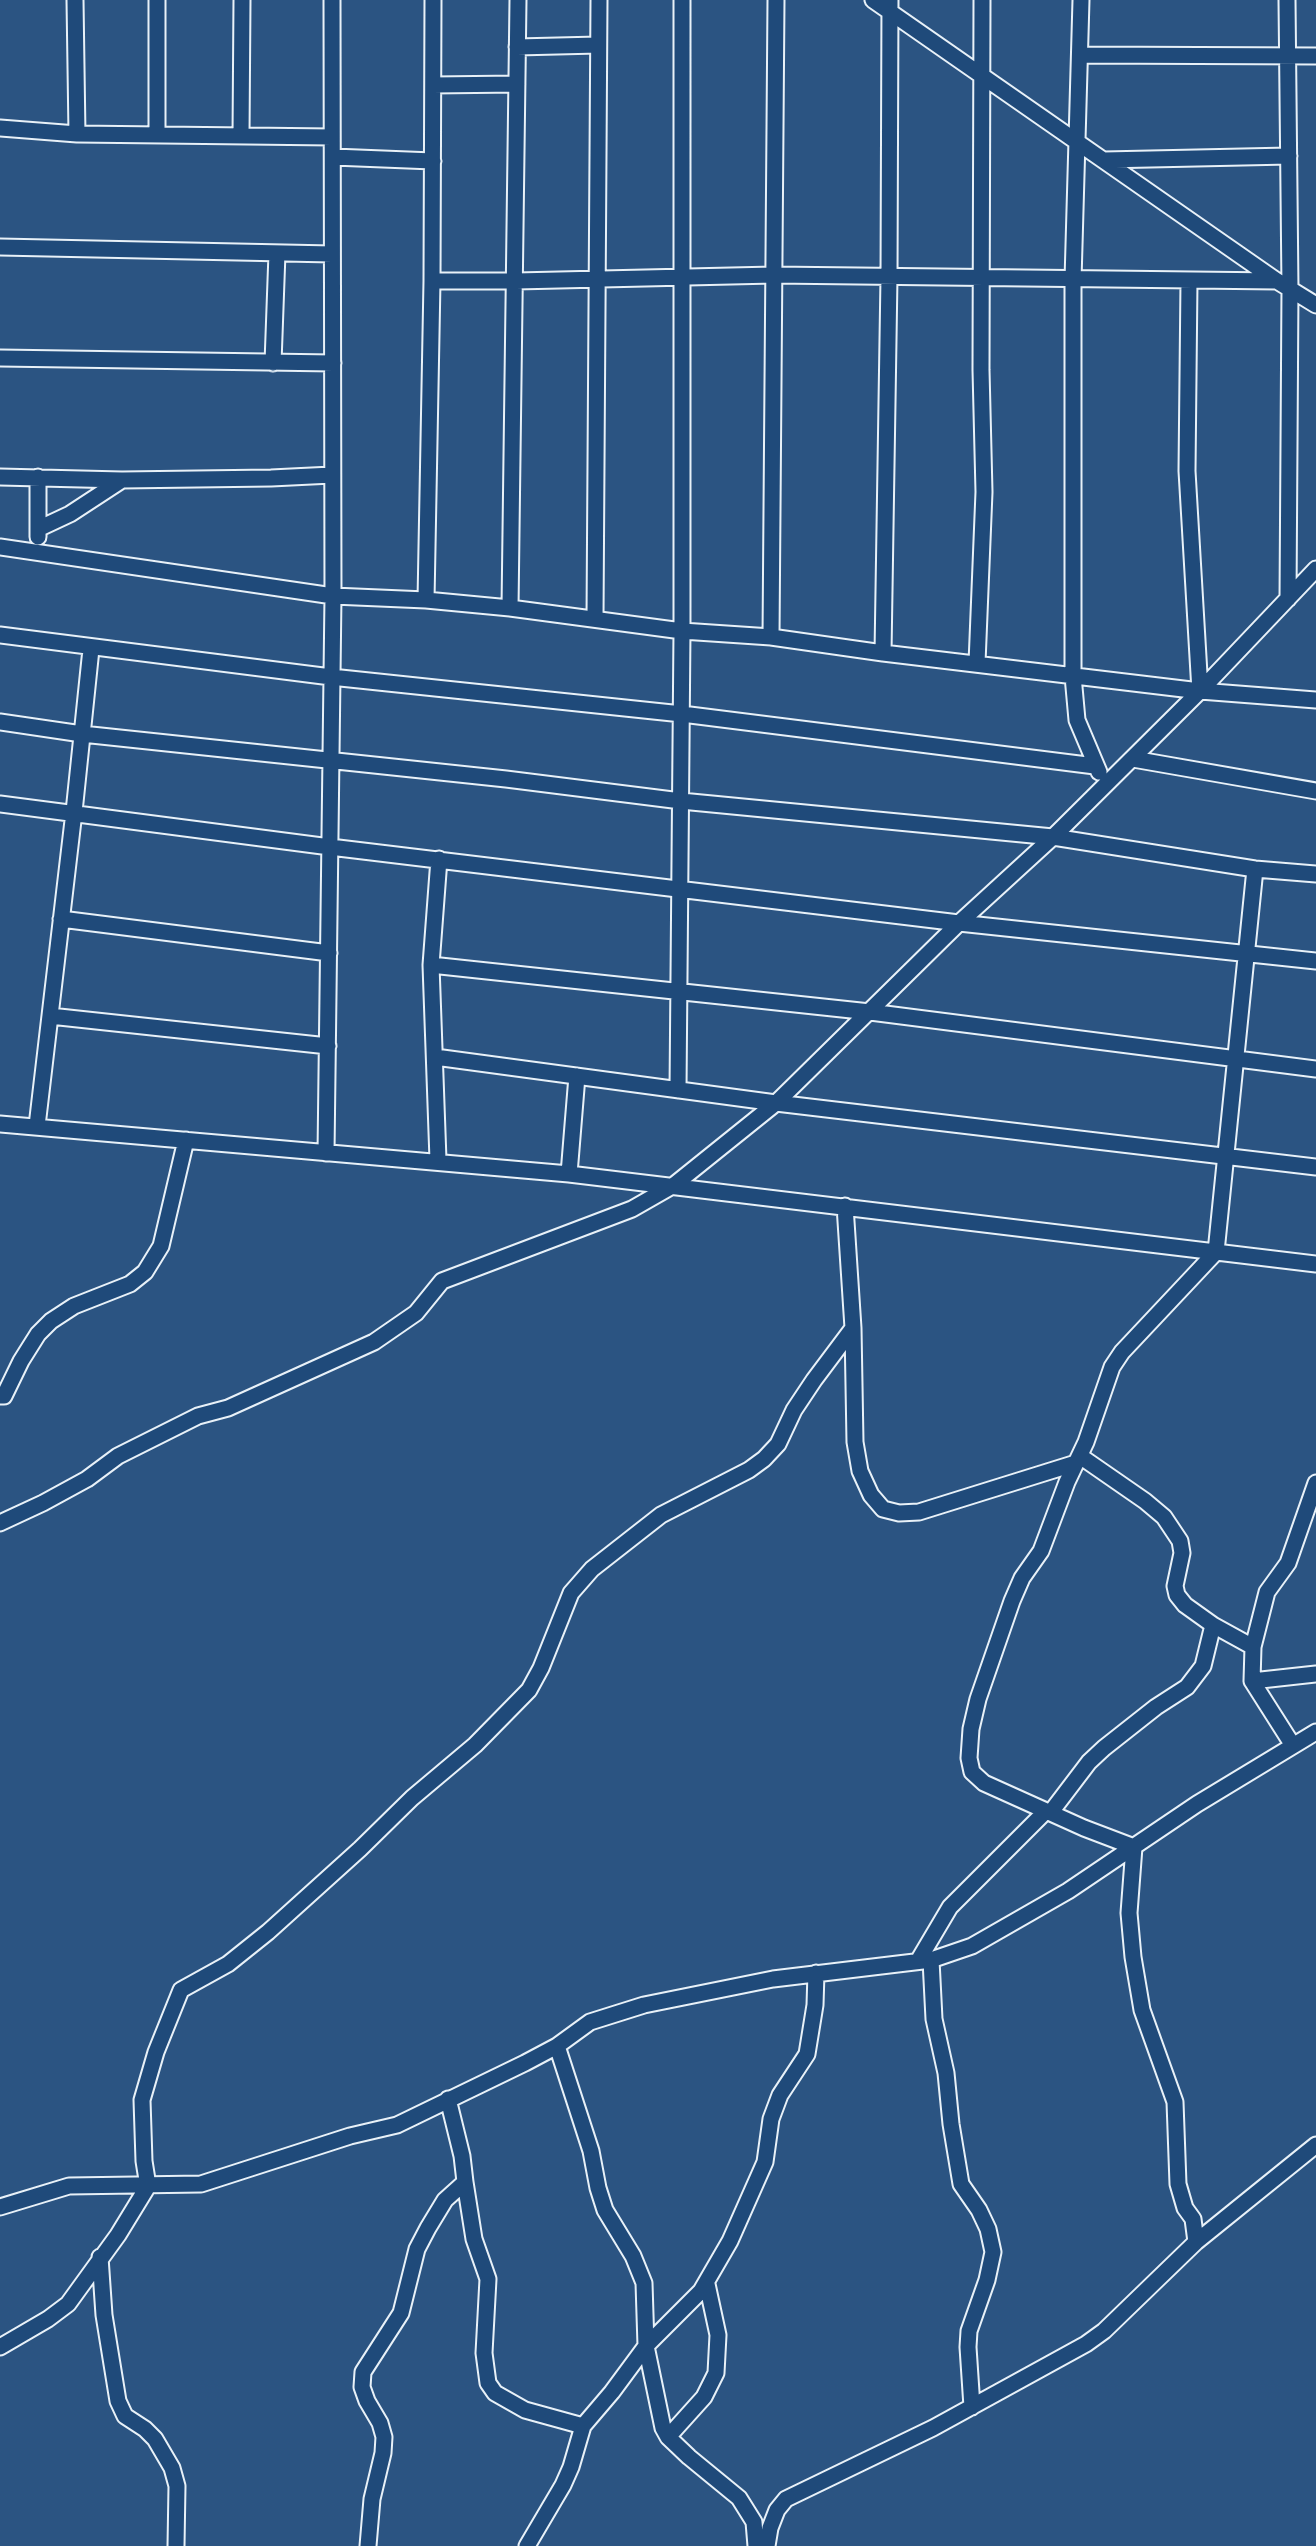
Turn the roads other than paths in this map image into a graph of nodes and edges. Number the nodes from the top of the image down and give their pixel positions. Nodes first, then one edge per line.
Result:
1 (76, 0) edge
2 (157, 0) edge
3 (242, 0) edge
4 (332, 0) edge
5 (433, 0) edge
6 (518, 0) edge
7 (599, 0) edge
8 (682, 0) edge
9 (776, 0) edge
10 (872, 0) edge
11 (982, 0) edge
12 (1081, 0) edge
13 (1287, 0) edge
14 (890, 6) edge
15 (598, 45) junction
16 (517, 47) junction
17 (1081, 55) junction
18 (1286, 56) junction
19 (1316, 56) edge
20 (981, 74) junction
21 (517, 84) junction
22 (433, 85) junction
23 (0, 128) edge
24 (77, 134) junction
25 (157, 135) junction
26 (241, 136) junction
27 (332, 137) junction
28 (1078, 140) junction
29 (1289, 156) junction
30 (333, 157) junction
31 (1104, 160) junction
32 (433, 161) junction
33 (0, 248) edge
34 (277, 253) junction
35 (332, 254) junction
36 (774, 275) junction
37 (682, 276) junction
38 (981, 276) junction
39 (889, 277) junction
40 (599, 279) junction
41 (1073, 280) junction
42 (432, 281) junction
43 (516, 281) junction
44 (1190, 281) junction
45 (1284, 285) junction
46 (1316, 305) edge
47 (0, 358) edge
48 (273, 362) junction
49 (333, 363) junction
50 (332, 475) junction
51 (0, 477) edge
52 (38, 478) junction
53 (122, 480) junction
54 (38, 529) junction
55 (0, 546) edge
56 (37, 551) junction
57 (1316, 569) edge
58 (333, 596) junction
59 (1288, 599) junction
60 (426, 600) junction
61 (510, 608) junction
62 (595, 618) junction
63 (682, 631) junction
64 (0, 635) edge
65 (772, 637) junction
66 (91, 648) junction
67 (883, 653) junction
68 (977, 663) junction
69 (1072, 676) junction
70 (331, 677) junction
71 (1200, 691) junction
72 (1316, 700) edge
73 (682, 714) junction
74 (0, 722) edge
75 (82, 734) junction
76 (1133, 759) junction
77 (331, 762) junction
78 (1094, 766) junction
79 (1106, 784) junction
80 (1316, 791) edge
81 (681, 801) junction
82 (0, 804) edge
83 (74, 812) junction
84 (1053, 837) junction
85 (330, 847) junction
86 (439, 860) junction
87 (1255, 869) junction
88 (1316, 874) edge
89 (680, 888) junction
90 (61, 920) junction
91 (959, 923) junction
92 (329, 953) junction
93 (1248, 954) junction
94 (1316, 960) edge
95 (431, 965) junction
96 (678, 992) junction
97 (870, 1012) junction
98 (50, 1016) junction
99 (328, 1046) junction
100 (435, 1057) junction
101 (1234, 1060) junction
102 (1316, 1069) edge
103 (577, 1076) junction
104 (678, 1090) junction
105 (776, 1103) junction
106 (0, 1124) edge
107 (37, 1126) junction
108 (186, 1140) junction
109 (326, 1153) junction
110 (1225, 1155) junction
111 (438, 1160) junction
112 (1316, 1167) edge
113 (569, 1174) junction
114 (674, 1185) junction
115 (845, 1206) junction
116 (1216, 1252) junction
117 (1316, 1264) edge
118 (853, 1328) junction
119 (0, 1396) edge
120 (1078, 1460) junction
121 (1316, 1483) edge
122 (0, 1523) edge
123 (1213, 1625) junction
124 (1252, 1647) junction
125 (1316, 1674) edge
126 (1252, 1681) junction
127 (1316, 1732) edge
128 (1292, 1744) junction
129 (1049, 1811) junction
130 (1134, 1847) junction
131 (925, 1961) junction
132 (816, 1973) junction
133 (557, 2046) junction
134 (448, 2099) junction
135 (1316, 2145) edge
136 (465, 2182) junction
137 (148, 2186) junction
138 (0, 2207) edge
139 (1196, 2242) junction
140 (100, 2257) junction
141 (707, 2284) junction
142 (646, 2346) junction
143 (0, 2347) edge
144 (972, 2407) junction
145 (583, 2426) junction
146 (668, 2437) junction
147 (176, 2546) edge
148 (368, 2546) edge
149 (527, 2546) edge
150 (756, 2546) edge
151 (767, 2546) edge

1 - 24 street
2 - 25 street
3 - 26 street
4 - 27 street
5 - 22 street
6 - 16 street
7 - 15 street
8 - 37 street
9 - 36 street
10 - 14 street
11 - 20 street
12 - 17 street
13 - 18 street
14 - 20 street
14 - 39 street
15 - 16 street
15 - 40 street
16 - 21 street
17 - 18 street
17 - 28 street
18 - 19 street
18 - 29 street
20 - 28 street
20 - 38 street
21 - 22 street
21 - 43 street
22 - 32 street
23 - 24 street
24 - 25 street
25 - 26 street
26 - 27 street
27 - 30 street
28 - 31 street
28 - 41 street
29 - 31 street
29 - 45 street
30 - 32 street
30 - 35 street
31 - 45 street
32 - 42 street
33 - 34 street
34 - 35 street
34 - 48 street
35 - 49 street
36 - 37 street
36 - 39 street
36 - 65 street
37 - 40 street
37 - 63 street
38 - 39 street
38 - 41 street
38 - 68 street
39 - 67 street
40 - 43 street
40 - 62 street
41 - 44 street
41 - 69 street
42 - 43 street
42 - 60 street
43 - 61 street
44 - 45 street
44 - 71 street
45 - 46 street
45 - 59 street
47 - 48 street
48 - 49 street
49 - 50 street
50 - 53 street
50 - 58 street
51 - 52 street
52 - 53 street
52 - 54 street
53 - 54 street
54 - 56 street
55 - 56 street
56 - 58 street
57 - 59 street
58 - 60 street
58 - 70 street
59 - 71 street
60 - 61 street
61 - 62 street
62 - 63 street
63 - 65 street
63 - 73 street
64 - 66 street
65 - 67 street
66 - 70 street
66 - 75 street
67 - 68 street
68 - 69 street
69 - 71 street
69 - 78 street
70 - 73 street
70 - 77 street
71 - 72 street
71 - 76 street
73 - 78 street
73 - 81 street
74 - 75 street
75 - 77 street
75 - 83 street
76 - 79 street
76 - 80 street
77 - 81 street
77 - 85 street
78 - 79 street
79 - 84 street
81 - 84 street
81 - 89 street
82 - 83 street
83 - 85 street
83 - 90 street
84 - 87 street
84 - 91 street
85 - 86 street
85 - 92 street
86 - 89 street
86 - 95 street
87 - 88 street
87 - 93 street
89 - 91 street
89 - 96 street
90 - 92 street
90 - 98 street
91 - 93 street
91 - 97 street
92 - 99 street
93 - 94 street
93 - 101 street
95 - 96 street
95 - 100 street
96 - 97 street
96 - 104 street
97 - 101 street
97 - 105 street
98 - 99 street
98 - 107 street
99 - 109 street
100 - 103 street
100 - 111 street
101 - 102 street
101 - 110 street
103 - 104 street
103 - 113 street
104 - 105 street
105 - 110 street
105 - 114 street
106 - 107 street
107 - 108 street
108 - 109 street
108 - 119 street
109 - 111 street
110 - 112 street
110 - 116 street
111 - 113 street
113 - 114 street
114 - 115 street
114 - 122 street
115 - 116 street
115 - 118 street
116 - 117 street
116 - 120 street
118 - 120 street
118 - 137 street
120 - 123 street
120 - 129 street
121 - 124 street
123 - 124 street
123 - 129 street
124 - 126 street
125 - 126 street
126 - 128 street
127 - 128 street
128 - 130 street
129 - 130 street
129 - 131 street
130 - 131 street
130 - 139 street
131 - 132 street
131 - 144 street
132 - 133 street
132 - 141 street
133 - 134 street
133 - 142 street
134 - 136 street
134 - 137 street
135 - 139 street
136 - 145 street
136 - 148 street
137 - 138 street
137 - 140 street
139 - 144 street
140 - 143 street
140 - 147 street
141 - 142 street
141 - 146 street
142 - 145 street
142 - 146 street
144 - 151 street
145 - 149 street
146 - 150 street

